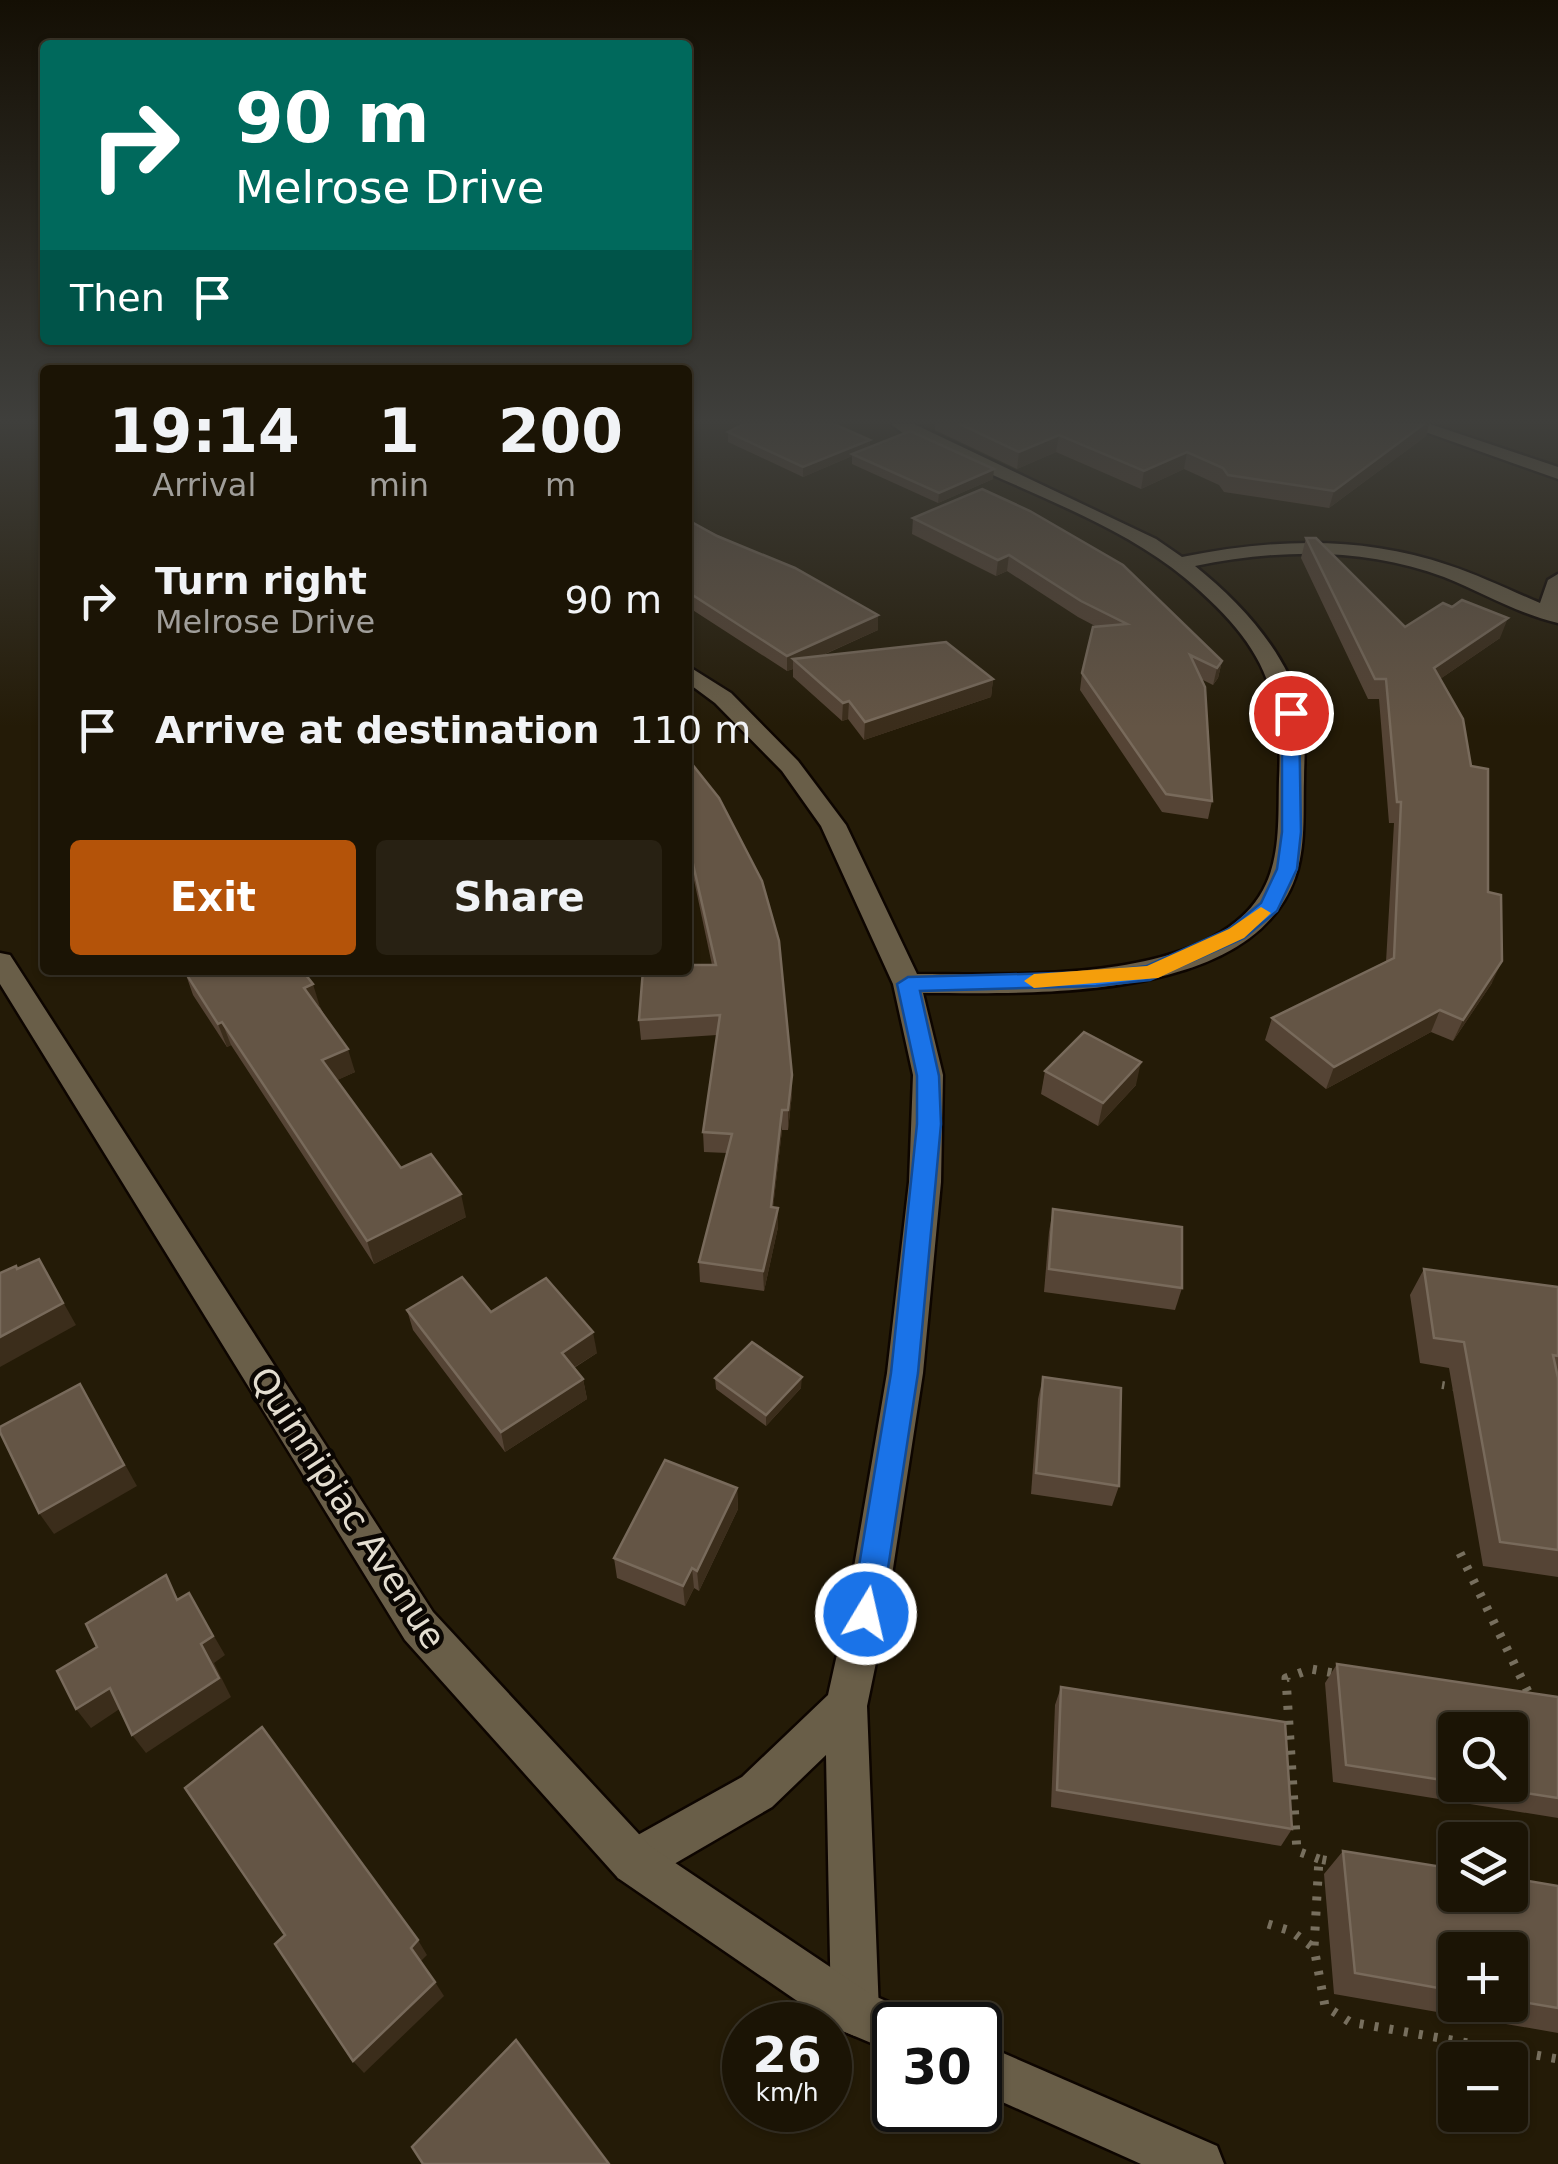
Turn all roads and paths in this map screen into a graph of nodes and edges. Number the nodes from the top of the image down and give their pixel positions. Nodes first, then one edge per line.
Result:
1 (1114, 525) edge
2 (1182, 563) junction
3 (1558, 580) edge
4 (1552, 615) edge
5 (692, 676) edge
6 (0, 962) edge
7 (908, 984) junction
8 (1442, 1385) dead end
9 (1480, 1390) edge
10 (1460, 1553) dead end
11 (1348, 1675) edge
12 (1514, 1700) edge
13 (1533, 1702) junction
14 (1545, 1704) edge
15 (846, 1706) junction
16 (1270, 1721) edge
17 (1288, 1724) junction
18 (1319, 1858) junction
19 (634, 1862) junction
20 (1358, 1866) edge
21 (1268, 1924) dead end
22 (1314, 1948) junction
23 (873, 2002) edge
24 (872, 2018) edge
25 (1558, 2059) edge
26 (1002, 2077) edge
27 (1199, 2164) edge

1 - 2 street
2 - 4 street
2 - 7 street
3 - 4 street
5 - 7 street
6 - 19 street, Quinnipiac Avenue
7 - 15 street
8 - 9 path
10 - 13 path
11 - 17 path
12 - 13 path
13 - 14 path
15 - 19 street
15 - 23 street
16 - 17 path
17 - 18 path
18 - 20 path
18 - 22 path
19 - 24 street, Quinnipiac Avenue
21 - 22 path
22 - 25 path
26 - 27 street

